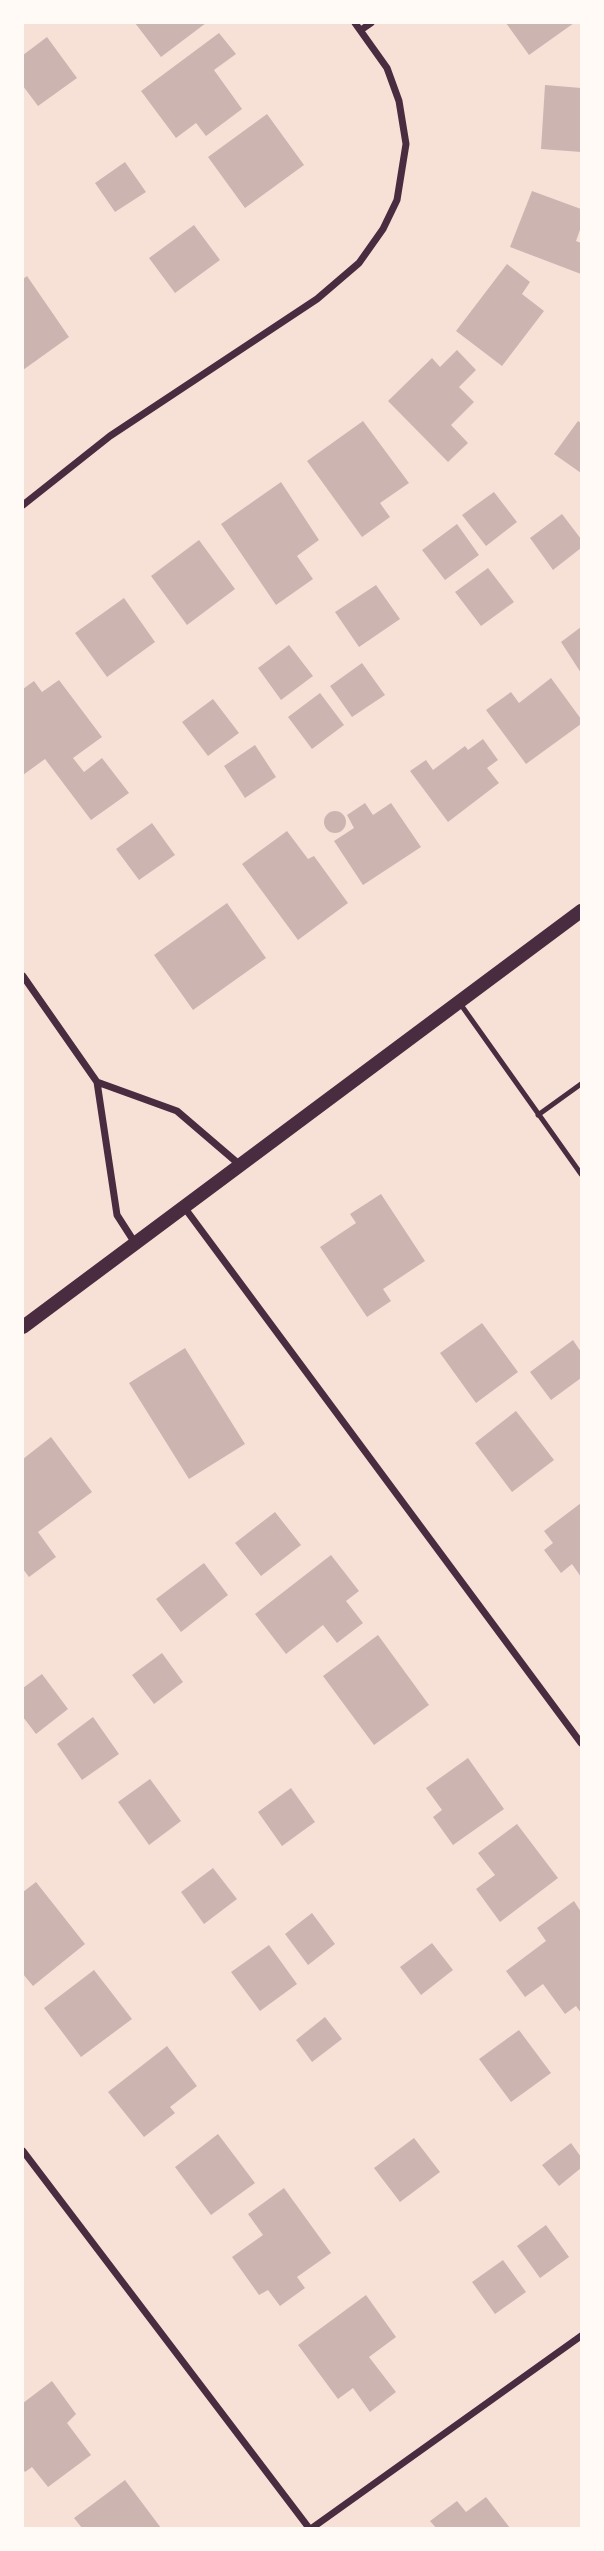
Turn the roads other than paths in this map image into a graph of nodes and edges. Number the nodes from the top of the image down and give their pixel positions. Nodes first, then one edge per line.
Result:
1 (355, 23) edge
2 (371, 23) edge
3 (360, 30) junction
4 (23, 505) edge
5 (581, 911) edge
6 (23, 976) edge
7 (459, 1002) junction
8 (97, 1082) junction
9 (581, 1084) edge
10 (538, 1115) junction
11 (240, 1166) junction
12 (581, 1174) edge
13 (184, 1207) junction
14 (136, 1243) junction
15 (23, 1327) edge
16 (581, 1742) edge
17 (23, 2151) edge
18 (581, 2336) edge
19 (310, 2528) edge

1 - 3 street
2 - 3 street
3 - 4 street
5 - 7 main road
6 - 8 street
7 - 10 lane
7 - 11 main road
8 - 11 street
8 - 14 street
9 - 10 lane
10 - 12 lane
11 - 13 main road
13 - 14 main road
13 - 16 street
14 - 15 main road
17 - 19 street
18 - 19 street

